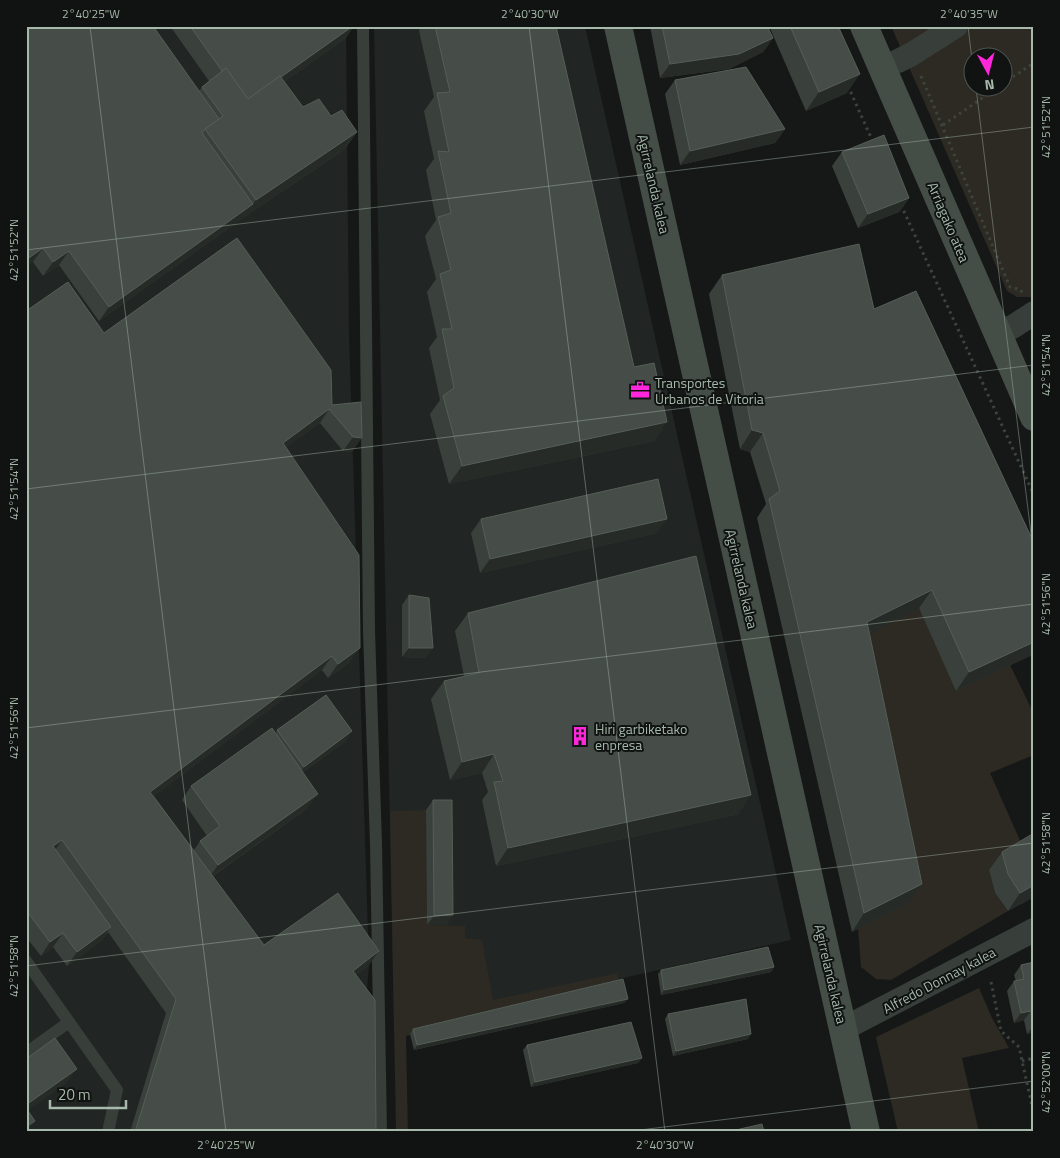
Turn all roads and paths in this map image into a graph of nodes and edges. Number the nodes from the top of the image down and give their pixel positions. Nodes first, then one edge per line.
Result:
1 (363, 26) edge
2 (618, 26) edge
3 (864, 26) edge
4 (956, 26) edge
5 (905, 57) joint
6 (1034, 63) edge
7 (1012, 77) edge
8 (844, 79) edge
9 (982, 98) edge
10 (943, 125) junction
11 (876, 151) edge
12 (900, 204) edge
13 (1030, 315) edge
14 (998, 334) junction
15 (1034, 417) edge
16 (1034, 495) edge
17 (1034, 930) edge
18 (26, 961) edge
19 (999, 977) dead end
20 (68, 1022) junction
21 (843, 1028) junction
22 (26, 1053) edge
23 (1034, 1058) edge
24 (1022, 1061) junction
25 (1034, 1115) edge
26 (108, 1132) edge
27 (381, 1132) edge
28 (866, 1132) edge

1 - 27 lane
2 - 21 street, Agirrelanda kalea
3 - 14 street, Arriagako atea
4 - 5 street
5 - 10 path
6 - 7 path
8 - 11 path
9 - 10 path
10 - 13 path
12 - 16 path
13 - 14 street
14 - 15 street, Arriagako atea
17 - 21 street, Alfredo Donnay kalea
18 - 20 lane
19 - 24 path
20 - 22 lane
20 - 26 lane
21 - 28 street, Agirrelanda kalea
23 - 24 path
24 - 25 path

